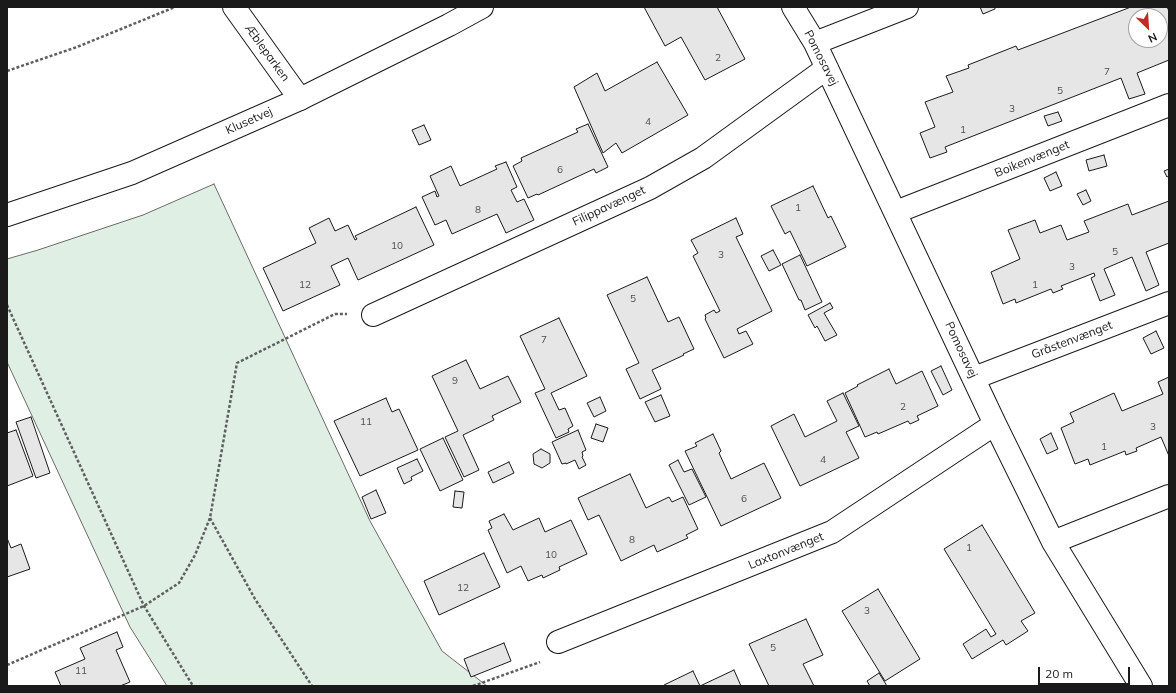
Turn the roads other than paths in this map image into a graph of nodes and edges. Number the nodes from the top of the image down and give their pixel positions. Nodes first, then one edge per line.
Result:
1 (234, 7) edge
2 (482, 7) edge
3 (793, 7) edge
4 (907, 7) edge
5 (815, 43) junction
6 (828, 68) junction
7 (300, 99) junction
8 (1169, 105) edge
9 (896, 212) junction
10 (7, 215) edge
11 (1169, 302) edge
12 (373, 315) road end
13 (974, 378) junction
14 (995, 424) junction
15 (1169, 496) edge
16 (1053, 542) junction
17 (558, 642) road end
18 (1141, 686) edge

1 - 7 street, Æbleparken
2 - 7 street, Klusetvej
3 - 5 street, Pomosavej
4 - 5 street
5 - 6 street, Pomosavej
6 - 9 street, Pomosavej
6 - 12 street, Filippavænget
7 - 10 street, Klusetvej
8 - 9 street, Boikenvænget
9 - 13 street, Pomosavej
11 - 13 street, Gråstenvænget
13 - 14 street, Pomosavej
14 - 16 street, Pomosavej
14 - 17 street, Laxtonvænget
15 - 16 street
16 - 18 street, Pomosavej

